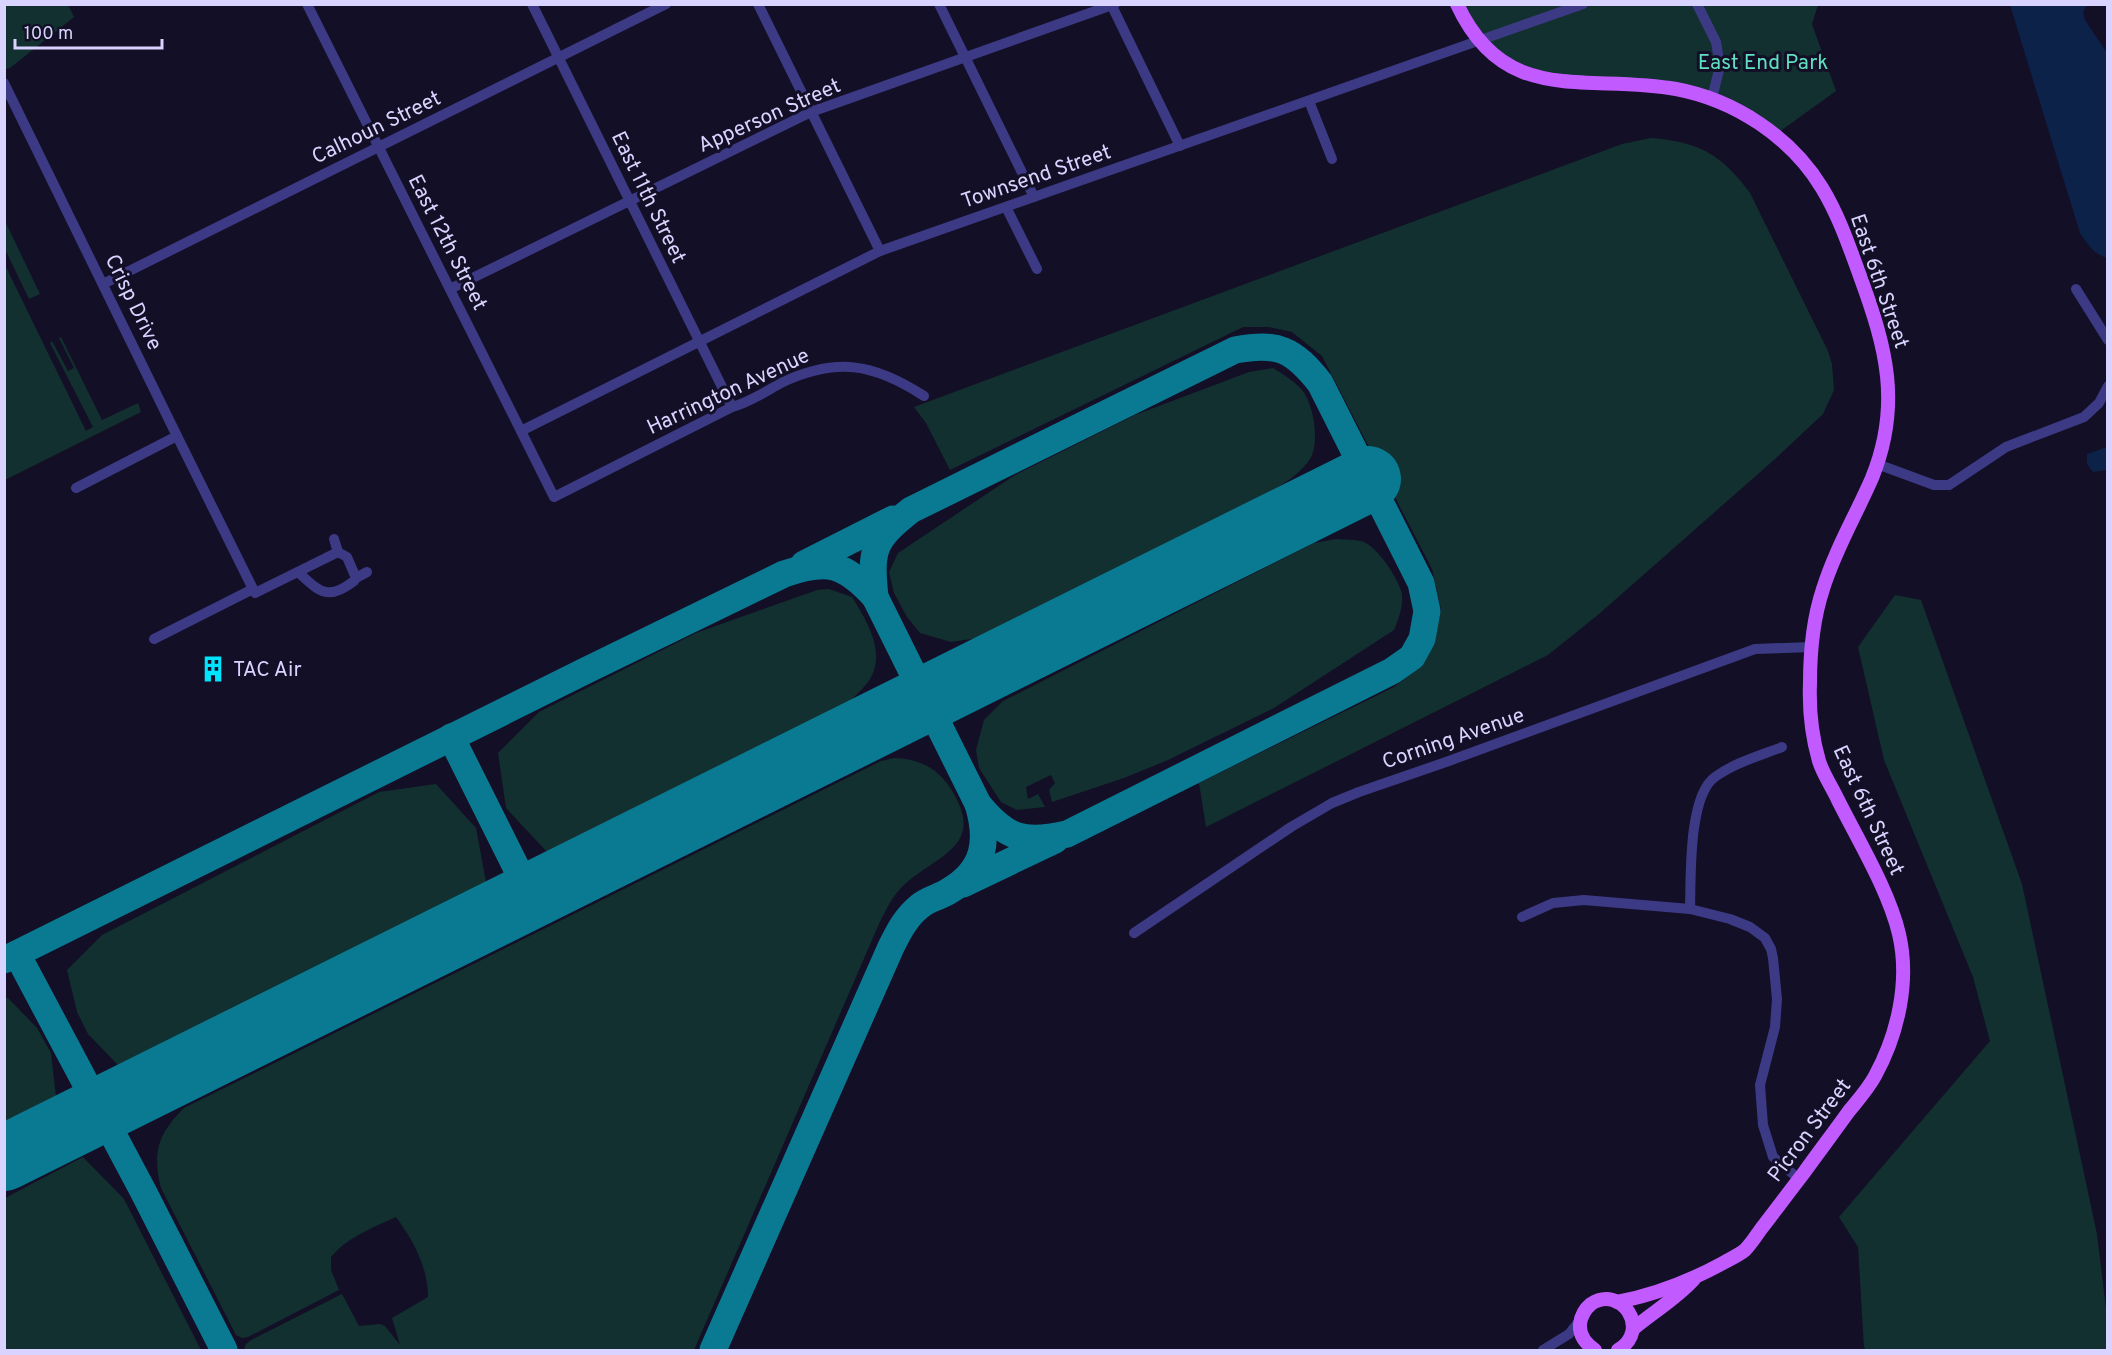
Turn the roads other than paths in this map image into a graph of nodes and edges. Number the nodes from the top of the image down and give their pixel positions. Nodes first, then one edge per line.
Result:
1 (308, 4) edge
2 (532, 4) edge
3 (666, 4) edge
4 (758, 4) edge
5 (939, 4) edge
6 (1457, 4) edge
7 (1583, 4) edge
8 (1697, 4) edge
9 (1113, 5) edge
10 (1477, 41) junction
11 (559, 58) junction
12 (965, 58) junction
13 (4, 83) edge
14 (1712, 98) junction
15 (1309, 101) junction
16 (812, 112) junction
17 (1180, 146) junction
18 (379, 147) junction
19 (1332, 159) dead end
20 (1034, 197) junction
21 (630, 201) junction
22 (1006, 207) junction
23 (880, 251) junction
24 (1037, 269) dead end
25 (103, 284) junction
26 (450, 289) junction
27 (2076, 289) dead end
28 (2108, 340) edge
29 (699, 341) junction
30 (2108, 386) edge
31 (924, 396) dead end
32 (732, 407) junction
33 (520, 431) junction
34 (177, 436) junction
35 (1877, 464) junction
36 (76, 488) dead end
37 (554, 497) joint
38 (334, 539) dead end
39 (338, 552) junction
40 (303, 569) junction
41 (367, 572) dead end
42 (356, 578) junction
43 (253, 589) junction
44 (154, 639) dead end
45 (1812, 647) junction
46 (1782, 747) dead end
47 (1690, 909) junction
48 (1522, 917) dead end
49 (1134, 933) dead end
50 (1903, 970) joint
51 (1799, 1179) junction
52 (1694, 1279) junction
53 (1617, 1302) junction
54 (1580, 1320) junction
55 (1627, 1343) edge
56 (1588, 1349) edge
57 (1543, 1350) edge

1 - 18 street, East 12th Street
2 - 11 street, East 11th Street
3 - 11 street, Calhoun Street
4 - 16 street
5 - 12 street
6 - 10 main road, East 6th Street
7 - 10 street, Townsend Street
8 - 14 street
9 - 12 street, Apperson Street
9 - 17 street
10 - 14 main road, East 6th Street
10 - 15 street, Townsend Street
11 - 18 street, Calhoun Street
11 - 21 street, East 11th Street
12 - 16 street, Apperson Street
12 - 20 street
13 - 25 street, Crisp Drive
14 - 35 main road, East 6th Street
15 - 17 street, Townsend Street
15 - 19 street
16 - 21 street, Apperson Street
16 - 23 street
17 - 20 street, Townsend Street
18 - 25 street, Calhoun Street
18 - 26 street, East 12th Street
20 - 22 street, Townsend Street
21 - 26 street, Apperson Street
21 - 29 street, East 11th Street
22 - 23 street, Townsend Street
22 - 24 street
23 - 29 street, Townsend Street
25 - 34 street, Crisp Drive
26 - 33 street, East 12th Street
27 - 28 street
29 - 32 street, East 11th Street
29 - 33 street, Townsend Street
30 - 35 street
31 - 32 street, Harrington Avenue
32 - 37 street, Harrington Avenue
33 - 37 street, East 12th Street
34 - 36 street
34 - 43 street, Crisp Drive
35 - 45 main road, East 6th Street
38 - 39 street
39 - 40 street
39 - 42 street
40 - 42 street
40 - 43 street
41 - 42 street
43 - 44 street
45 - 49 street, Corning Avenue
45 - 50 main road, East 6th Street
46 - 47 street
47 - 48 street
47 - 51 street
50 - 51 main road, Picron Street
51 - 52 main road, Picron Street
52 - 53 main road, Picron Street
52 - 55 main road, Picron Street
53 - 54 main road, Picron Street
53 - 55 main road
54 - 56 main road
54 - 57 street

